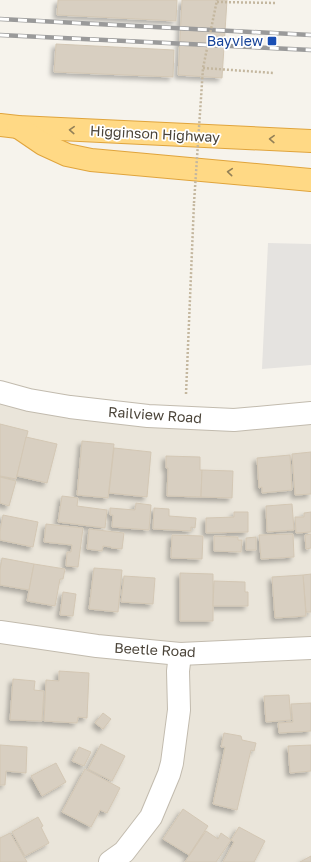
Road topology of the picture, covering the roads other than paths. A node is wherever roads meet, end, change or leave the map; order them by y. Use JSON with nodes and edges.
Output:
{"nodes":[{"id":1,"x":9,"y":126,"type":"edge"},
{"id":2,"x":311,"y":141,"type":"edge"},
{"id":3,"x":311,"y":180,"type":"edge"},
{"id":4,"x":0,"y":392,"type":"edge"},
{"id":5,"x":311,"y":413,"type":"edge"},
{"id":6,"x":0,"y":632,"type":"edge"},
{"id":7,"x":311,"y":648,"type":"edge"},
{"id":8,"x":180,"y":654,"type":"junction"},
{"id":9,"x":110,"y":862,"type":"edge"}],
"edges":[{"from":2,"to":1,"type":"highway","name":"Higginson Highway","one_way":true},
{"from":3,"to":1,"type":"highway","one_way":true},
{"from":4,"to":5,"type":"street","name":"Railview Road"},
{"from":6,"to":8,"type":"street","name":"Beetle Road"},
{"from":7,"to":8,"type":"street","name":"Beetle Road"},
{"from":8,"to":9,"type":"street"}]}
